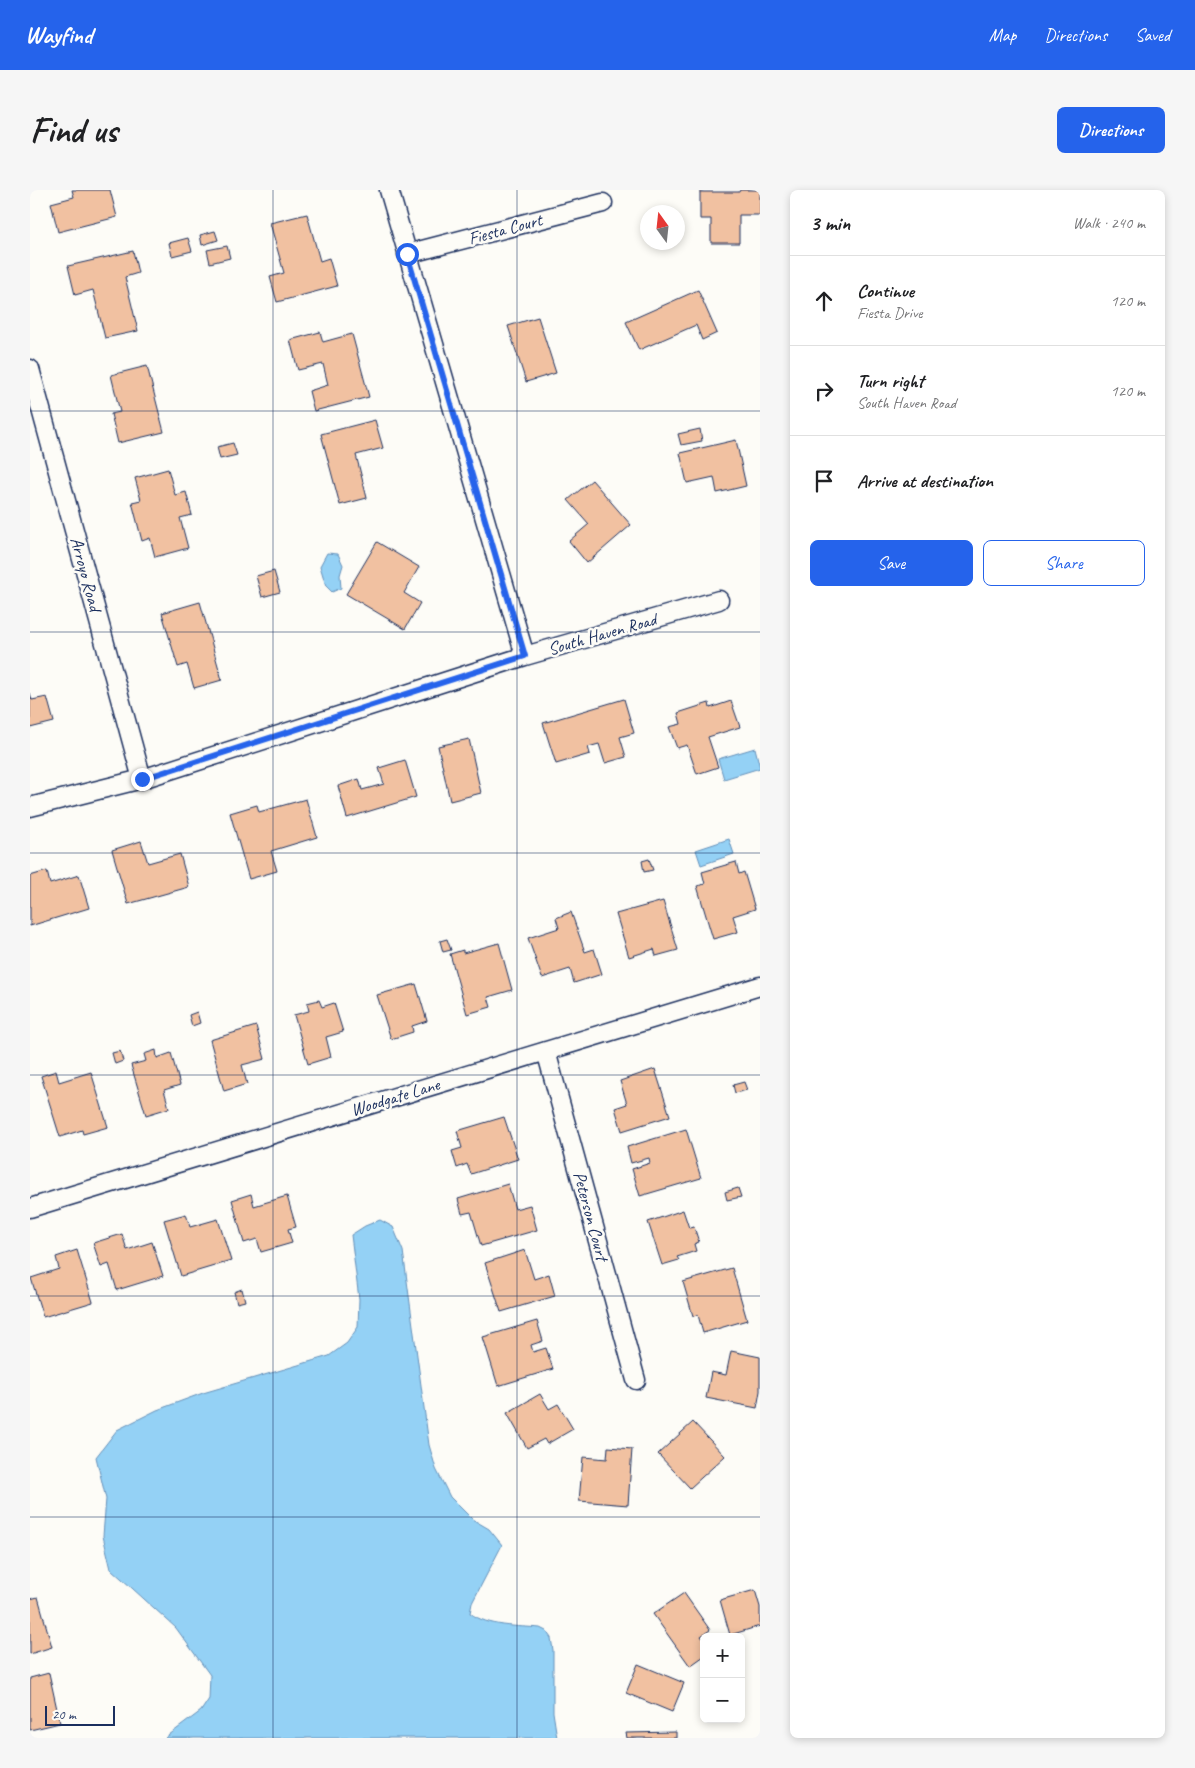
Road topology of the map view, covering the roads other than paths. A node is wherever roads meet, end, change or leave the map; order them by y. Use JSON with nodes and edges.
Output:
{"nodes":[{"id":1,"x":389,"y":190,"type":"edge"},
{"id":2,"x":602,"y":203,"type":"dead end"},
{"id":3,"x":407,"y":254,"type":"junction"},
{"id":4,"x":30,"y":369,"type":"edge"},
{"id":5,"x":719,"y":600,"type":"dead end"},
{"id":6,"x":525,"y":656,"type":"junction"},
{"id":7,"x":142,"y":779,"type":"junction"},
{"id":8,"x":30,"y":808,"type":"edge"},
{"id":9,"x":760,"y":986,"type":"edge"},
{"id":10,"x":546,"y":1051,"type":"junction"},
{"id":11,"x":30,"y":1208,"type":"edge"},
{"id":12,"x":636,"y":1380,"type":"dead end"}],
"edges":[{"from":1,"to":3,"type":"street"},
{"from":2,"to":3,"type":"street","name":"Fiesta Court"},
{"from":3,"to":6,"type":"street"},
{"from":4,"to":7,"type":"street","name":"Arroyo Road"},
{"from":5,"to":6,"type":"street","name":"South Haven Road"},
{"from":6,"to":7,"type":"street","name":"South Haven Road"},
{"from":7,"to":8,"type":"street","name":"South Haven Road"},
{"from":9,"to":10,"type":"street","name":"Woodgate Lane"},
{"from":10,"to":11,"type":"street","name":"Woodgate Lane"},
{"from":10,"to":12,"type":"street","name":"Peterson Court"}]}
